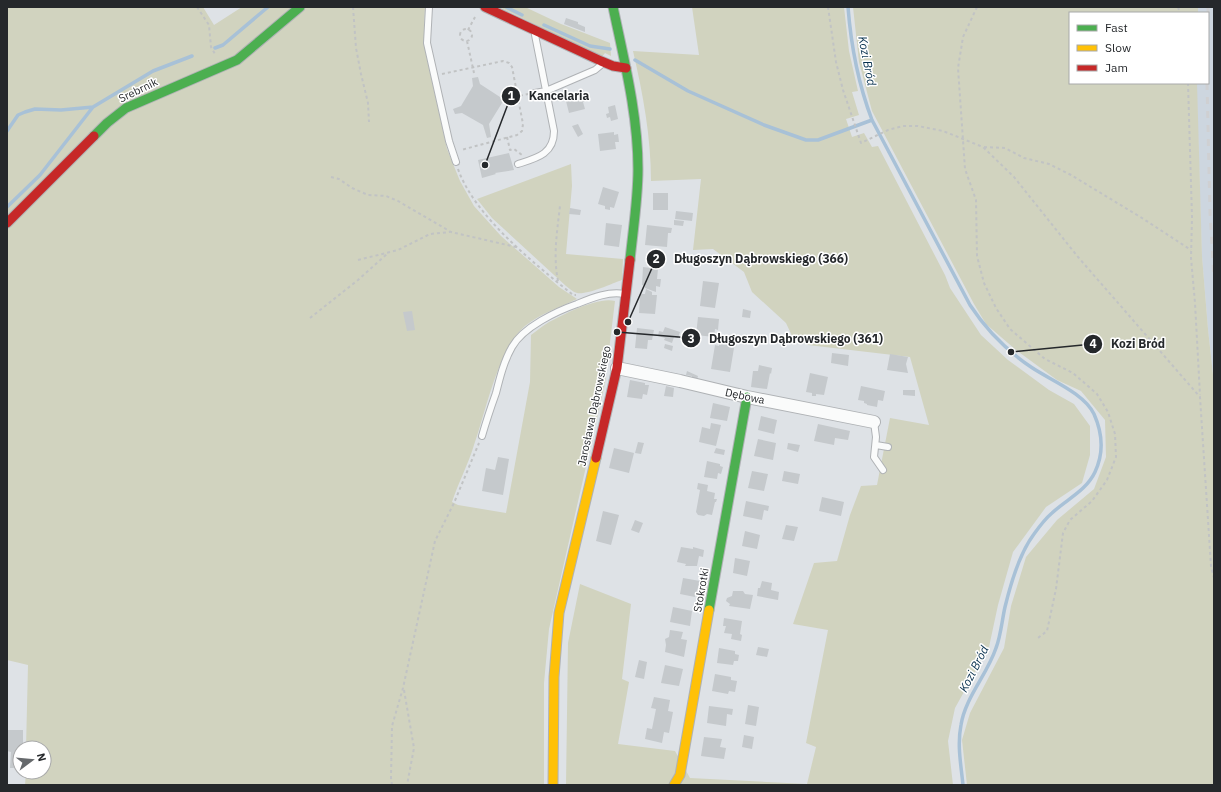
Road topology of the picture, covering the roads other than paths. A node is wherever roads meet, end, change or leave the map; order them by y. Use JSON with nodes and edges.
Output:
{"nodes":[{"id":1,"x":300,"y":7,"type":"edge"},
{"id":2,"x":429,"y":7,"type":"edge"},
{"id":3,"x":485,"y":7,"type":"edge"},
{"id":4,"x":613,"y":7,"type":"edge"},
{"id":5,"x":534,"y":31,"type":"junction"},
{"id":6,"x":604,"y":62,"type":"junction"},
{"id":7,"x":626,"y":68,"type":"junction"},
{"id":8,"x":546,"y":91,"type":"junction"},
{"id":9,"x":535,"y":93,"type":"dead end"},
{"id":10,"x":456,"y":162,"type":"road end"},
{"id":11,"x":518,"y":164,"type":"dead end"},
{"id":12,"x":7,"y":223,"type":"edge"},
{"id":13,"x":626,"y":295,"type":"junction"},
{"id":14,"x":617,"y":368,"type":"junction"},
{"id":15,"x":747,"y":397,"type":"junction"},
{"id":16,"x":874,"y":422,"type":"joint"},
{"id":17,"x":482,"y":436,"type":"road end"},
{"id":18,"x":876,"y":445,"type":"junction"},
{"id":19,"x":888,"y":447,"type":"dead end"},
{"id":20,"x":883,"y":470,"type":"dead end"},
{"id":21,"x":553,"y":785,"type":"edge"},
{"id":22,"x":674,"y":785,"type":"edge"}],
"edges":[{"from":1,"to":12,"type":"street","name":"Srebrnik"},
{"from":2,"to":10,"type":"lane"},
{"from":3,"to":5,"type":"street"},
{"from":4,"to":7,"type":"street","name":"Jarosława Dąbrowskiego"},
{"from":5,"to":6,"type":"street"},
{"from":5,"to":8,"type":"lane"},
{"from":6,"to":7,"type":"street"},
{"from":6,"to":8,"type":"lane"},
{"from":7,"to":13,"type":"street","name":"Jarosława Dąbrowskiego"},
{"from":8,"to":9,"type":"lane"},
{"from":8,"to":11,"type":"lane"},
{"from":13,"to":14,"type":"street","name":"Jarosława Dąbrowskiego"},
{"from":13,"to":17,"type":"lane"},
{"from":14,"to":15,"type":"street","name":"Dębowa"},
{"from":14,"to":21,"type":"street","name":"Jarosława Dąbrowskiego"},
{"from":15,"to":16,"type":"street","name":"Dębowa"},
{"from":15,"to":22,"type":"street","name":"Stokrotki"},
{"from":16,"to":18,"type":"lane"},
{"from":18,"to":19,"type":"lane"},
{"from":18,"to":20,"type":"lane"}]}
